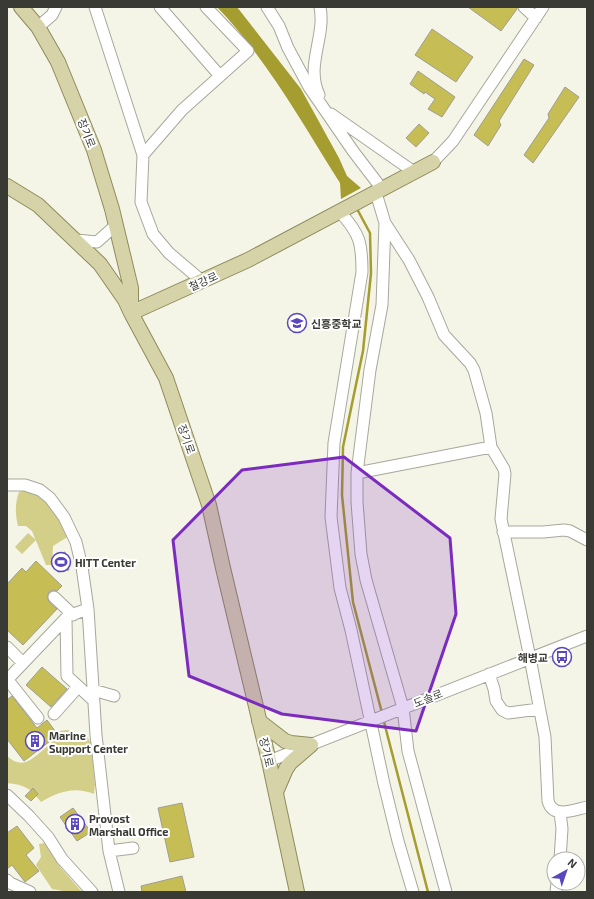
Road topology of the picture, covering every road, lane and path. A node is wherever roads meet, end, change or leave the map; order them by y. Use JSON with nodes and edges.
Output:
{"nodes":[{"id":1,"x":21,"y":7,"type":"edge"},
{"id":2,"x":56,"y":7,"type":"edge"},
{"id":3,"x":95,"y":7,"type":"edge"},
{"id":4,"x":160,"y":7,"type":"edge"},
{"id":5,"x":206,"y":7,"type":"edge"},
{"id":6,"x":267,"y":7,"type":"edge"},
{"id":7,"x":320,"y":7,"type":"edge"},
{"id":8,"x":524,"y":7,"type":"edge"},
{"id":9,"x":543,"y":7,"type":"edge"},
{"id":10,"x":536,"y":18,"type":"junction"},
{"id":11,"x":38,"y":27,"type":"junction"},
{"id":12,"x":220,"y":76,"type":"junction"},
{"id":13,"x":327,"y":112,"type":"junction"},
{"id":14,"x":143,"y":155,"type":"junction"},
{"id":15,"x":433,"y":162,"type":"joint"},
{"id":16,"x":414,"y":172,"type":"junction"},
{"id":17,"x":7,"y":186,"type":"edge"},
{"id":18,"x":376,"y":193,"type":"junction"},
{"id":19,"x":342,"y":211,"type":"junction"},
{"id":20,"x":385,"y":223,"type":"junction"},
{"id":21,"x":116,"y":225,"type":"junction"},
{"id":22,"x":76,"y":240,"type":"junction"},
{"id":23,"x":202,"y":281,"type":"junction"},
{"id":24,"x":131,"y":313,"type":"junction"},
{"id":25,"x":491,"y":447,"type":"junction"},
{"id":26,"x":357,"y":473,"type":"junction"},
{"id":27,"x":7,"y":485,"type":"edge"},
{"id":28,"x":503,"y":532,"type":"junction"},
{"id":29,"x":587,"y":540,"type":"edge"},
{"id":30,"x":54,"y":597,"type":"dead end"},
{"id":31,"x":88,"y":609,"type":"junction"},
{"id":32,"x":69,"y":617,"type":"junction"},
{"id":33,"x":587,"y":636,"type":"edge"},
{"id":34,"x":7,"y":647,"type":"edge"},
{"id":35,"x":530,"y":658,"type":"junction"},
{"id":36,"x":24,"y":663,"type":"junction"},
{"id":37,"x":489,"y":674,"type":"junction"},
{"id":38,"x":7,"y":680,"type":"edge"},
{"id":39,"x":78,"y":687,"type":"junction"},
{"id":40,"x":93,"y":695,"type":"junction"},
{"id":41,"x":114,"y":696,"type":"dead end"},
{"id":42,"x":399,"y":709,"type":"junction"},
{"id":43,"x":540,"y":710,"type":"junction"},
{"id":44,"x":59,"y":714,"type":"dead end"},
{"id":45,"x":38,"y":718,"type":"dead end"},
{"id":46,"x":372,"y":720,"type":"junction"},
{"id":47,"x":259,"y":721,"type":"junction"},
{"id":48,"x":311,"y":745,"type":"junction"},
{"id":49,"x":269,"y":761,"type":"junction"},
{"id":50,"x":276,"y":792,"type":"junction"},
{"id":51,"x":7,"y":795,"type":"edge"},
{"id":52,"x":587,"y":807,"type":"edge"},
{"id":53,"x":560,"y":812,"type":"junction"},
{"id":54,"x":133,"y":848,"type":"dead end"},
{"id":55,"x":109,"y":851,"type":"junction"},
{"id":56,"x":561,"y":851,"type":"edge"},
{"id":57,"x":7,"y":880,"type":"edge"},
{"id":58,"x":30,"y":892,"type":"edge"},
{"id":59,"x":92,"y":892,"type":"edge"},
{"id":60,"x":119,"y":892,"type":"edge"},
{"id":61,"x":297,"y":892,"type":"edge"},
{"id":62,"x":413,"y":892,"type":"edge"},
{"id":63,"x":446,"y":892,"type":"edge"}],
"edges":[{"from":1,"to":11,"type":"main road","name":"장기로"},
{"from":2,"to":11,"type":"street"},
{"from":3,"to":14,"type":"street"},
{"from":4,"to":12,"type":"street"},
{"from":5,"to":12,"type":"street"},
{"from":6,"to":13,"type":"street"},
{"from":7,"to":13,"type":"street"},
{"from":8,"to":10,"type":"street"},
{"from":9,"to":10,"type":"street"},
{"from":10,"to":15,"type":"street"},
{"from":11,"to":21,"type":"main road","name":"장기로"},
{"from":12,"to":14,"type":"street"},
{"from":13,"to":16,"type":"street"},
{"from":13,"to":18,"type":"street"},
{"from":14,"to":23,"type":"street"},
{"from":15,"to":16,"type":"main road","name":"철강로"},
{"from":16,"to":18,"type":"main road","name":"철강로"},
{"from":17,"to":22,"type":"main road"},
{"from":18,"to":19,"type":"main road","name":"철강로"},
{"from":18,"to":20,"type":"street"},
{"from":19,"to":23,"type":"main road","name":"철강로"},
{"from":19,"to":46,"type":"street"},
{"from":20,"to":25,"type":"street"},
{"from":20,"to":26,"type":"street"},
{"from":21,"to":22,"type":"street"},
{"from":21,"to":24,"type":"main road","name":"장기로"},
{"from":22,"to":24,"type":"main road"},
{"from":23,"to":24,"type":"main road","name":"철강로"},
{"from":24,"to":47,"type":"main road","name":"장기로"},
{"from":25,"to":26,"type":"street"},
{"from":25,"to":28,"type":"street"},
{"from":26,"to":42,"type":"street"},
{"from":27,"to":31,"type":"street"},
{"from":28,"to":29,"type":"street"},
{"from":28,"to":35,"type":"street"},
{"from":30,"to":32,"type":"street"},
{"from":31,"to":32,"type":"street"},
{"from":31,"to":40,"type":"street"},
{"from":32,"to":36,"type":"street"},
{"from":32,"to":39,"type":"street"},
{"from":33,"to":35,"type":"street","name":"도솔로"},
{"from":34,"to":36,"type":"street"},
{"from":35,"to":37,"type":"street","name":"도솔로"},
{"from":35,"to":43,"type":"street"},
{"from":36,"to":38,"type":"street"},
{"from":37,"to":42,"type":"street","name":"도솔로"},
{"from":37,"to":43,"type":"street"},
{"from":38,"to":45,"type":"street"},
{"from":39,"to":40,"type":"street"},
{"from":39,"to":44,"type":"street"},
{"from":40,"to":41,"type":"street"},
{"from":40,"to":55,"type":"street"},
{"from":42,"to":46,"type":"street","name":"도솔로"},
{"from":42,"to":63,"type":"street"},
{"from":43,"to":53,"type":"street"},
{"from":46,"to":48,"type":"street","name":"도솔로"},
{"from":46,"to":62,"type":"street"},
{"from":47,"to":48,"type":"main road"},
{"from":47,"to":49,"type":"main road","name":"장기로"},
{"from":48,"to":49,"type":"street","name":"도솔로"},
{"from":48,"to":50,"type":"main road"},
{"from":49,"to":50,"type":"main road","name":"장기로"},
{"from":50,"to":61,"type":"main road","name":"장기로"},
{"from":51,"to":59,"type":"street"},
{"from":52,"to":53,"type":"street"},
{"from":53,"to":56,"type":"street"},
{"from":54,"to":55,"type":"street"},
{"from":55,"to":60,"type":"street"},
{"from":57,"to":58,"type":"street"}]}
